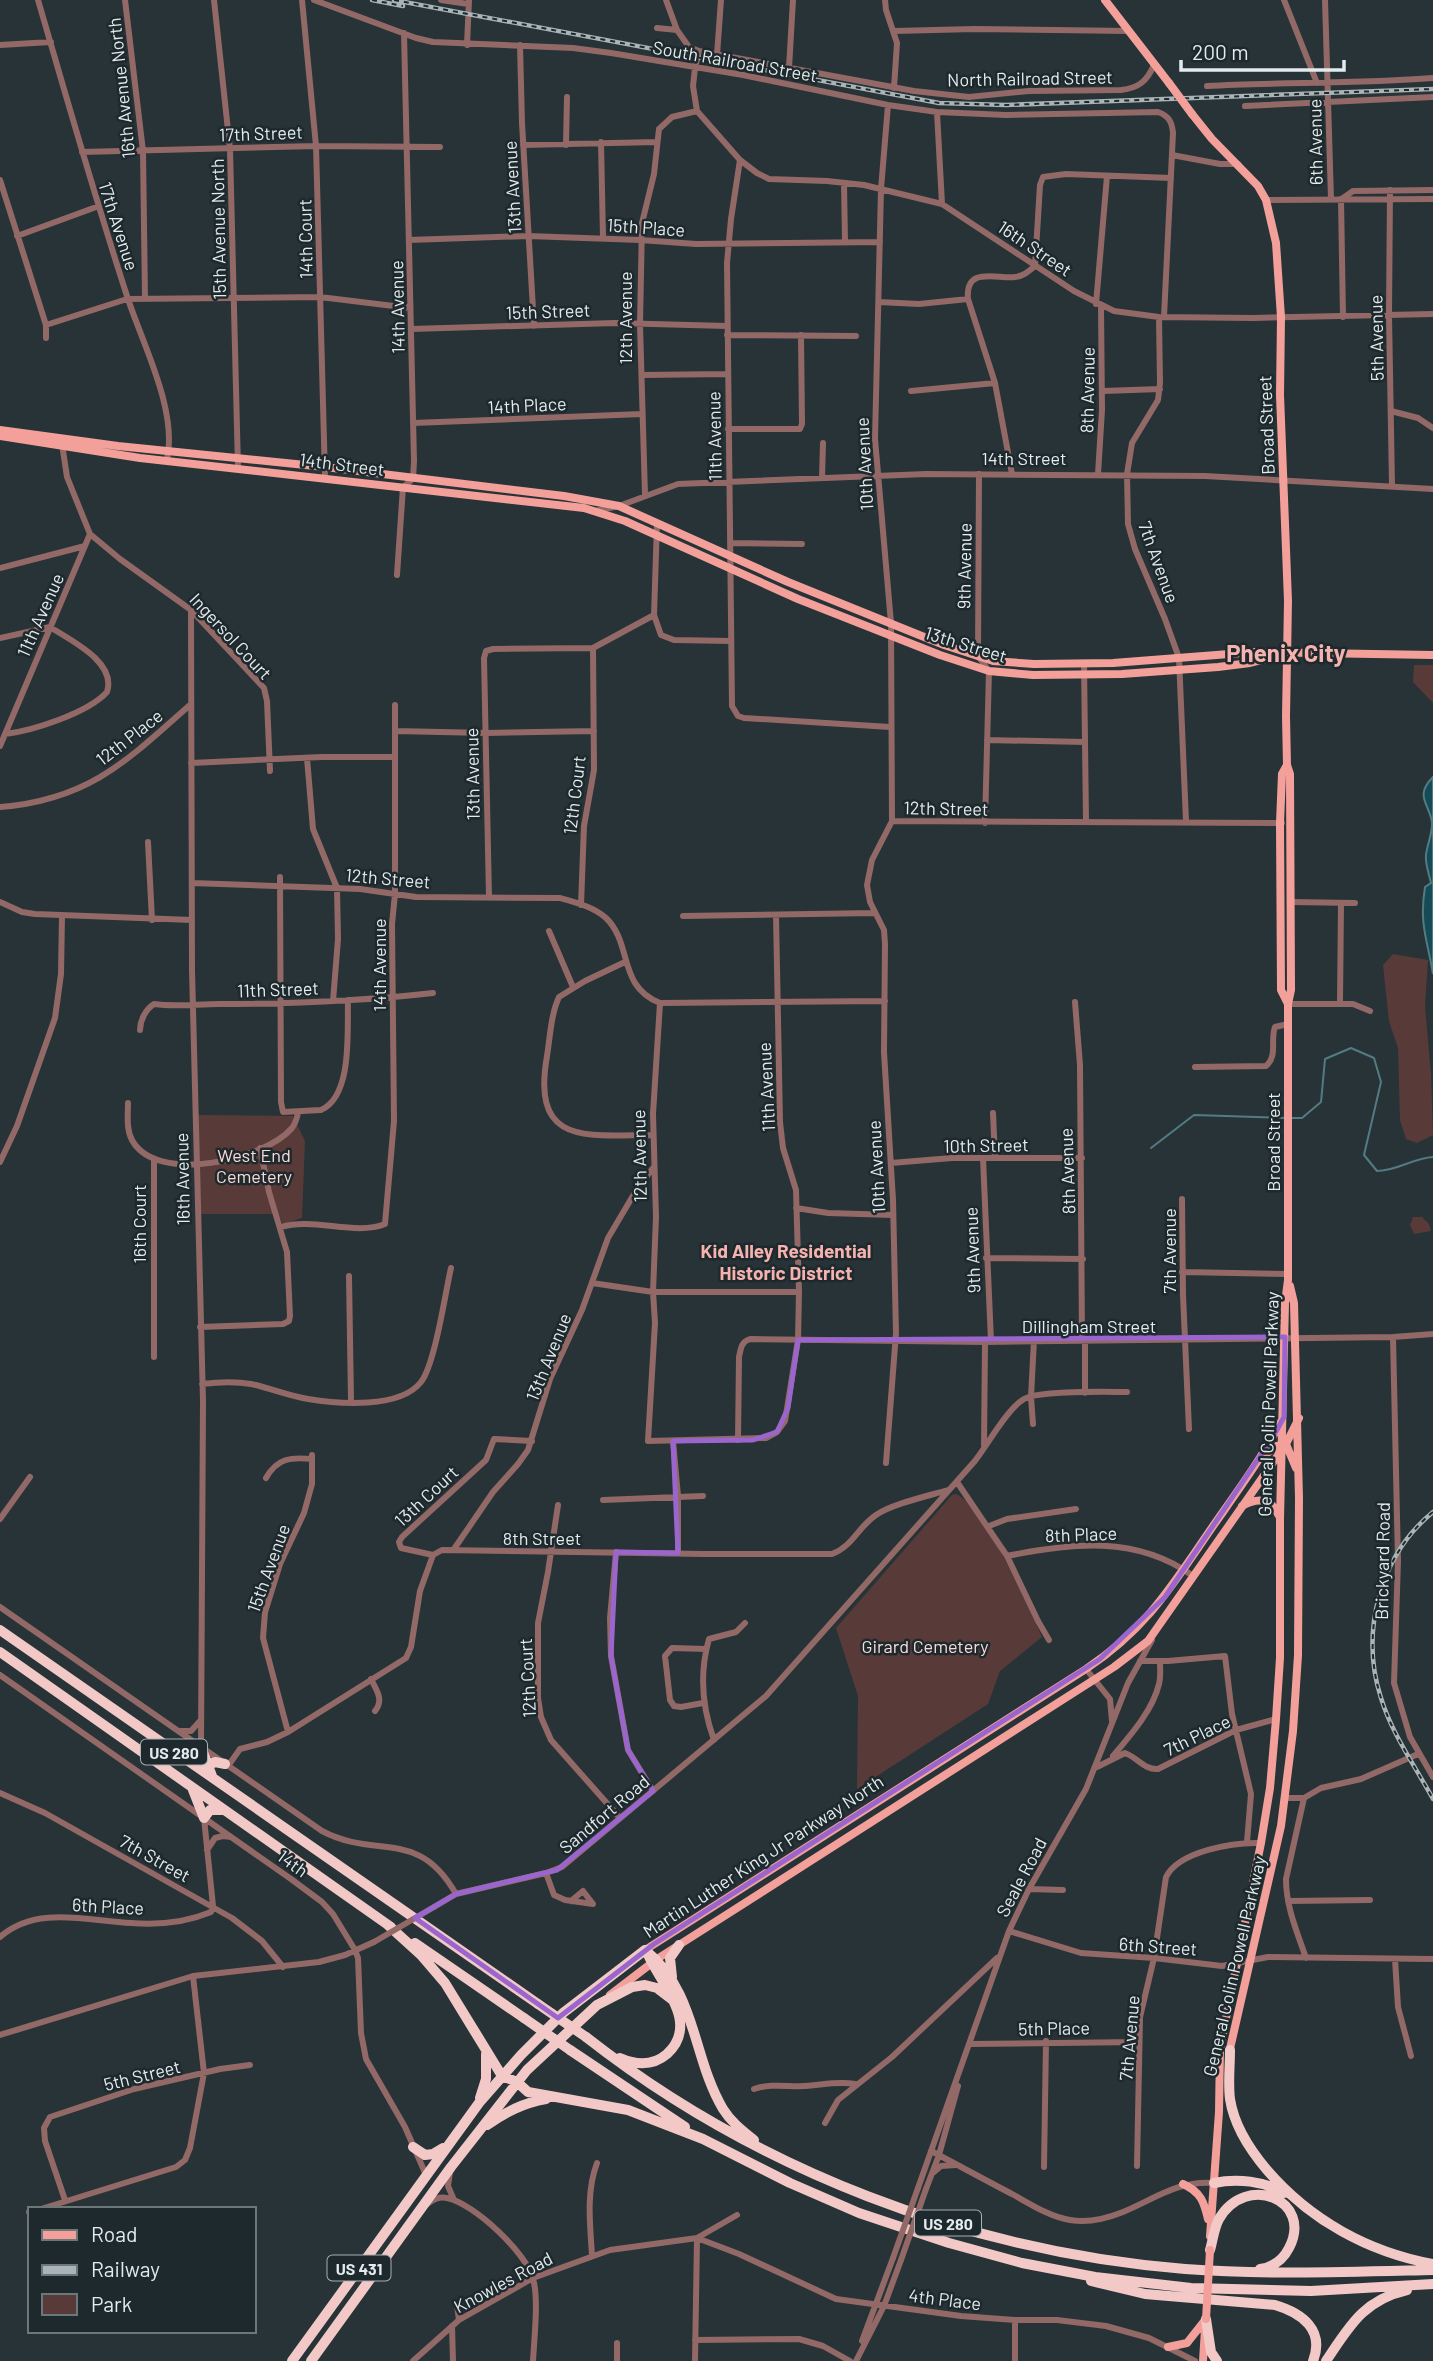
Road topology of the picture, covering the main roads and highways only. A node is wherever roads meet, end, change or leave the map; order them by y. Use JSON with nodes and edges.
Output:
{"nodes":[{"id":1,"x":1105,"y":0,"type":"edge"},
{"id":2,"x":0,"y":430,"type":"edge"},
{"id":3,"x":0,"y":436,"type":"edge"},
{"id":4,"x":62,"y":442,"type":"junction"},
{"id":5,"x":168,"y":455,"type":"junction"},
{"id":6,"x":657,"y":523,"type":"joint"},
{"id":7,"x":656,"y":536,"type":"joint"},
{"id":8,"x":1287,"y":654,"type":"junction"},
{"id":9,"x":1433,"y":656,"type":"edge"},
{"id":10,"x":1287,"y":765,"type":"junction"},
{"id":11,"x":1288,"y":1004,"type":"junction"},
{"id":12,"x":1288,"y":1277,"type":"junction"},
{"id":13,"x":1283,"y":1417,"type":"junction"},
{"id":14,"x":1299,"y":1418,"type":"junction"},
{"id":15,"x":1284,"y":1445,"type":"junction"},
{"id":16,"x":1259,"y":1461,"type":"junction"},
{"id":17,"x":1298,"y":1473,"type":"junction"},
{"id":18,"x":1227,"y":1507,"type":"junction"},
{"id":19,"x":1238,"y":1511,"type":"junction"},
{"id":20,"x":1280,"y":1519,"type":"junction"},
{"id":21,"x":0,"y":1630,"type":"edge"},
{"id":22,"x":0,"y":1652,"type":"edge"},
{"id":23,"x":182,"y":1757,"type":"junction"},
{"id":24,"x":227,"y":1765,"type":"road end"},
{"id":25,"x":208,"y":1770,"type":"junction"},
{"id":26,"x":215,"y":1780,"type":"junction"},
{"id":27,"x":191,"y":1787,"type":"junction"},
{"id":28,"x":223,"y":1810,"type":"junction"},
{"id":29,"x":388,"y":1925,"type":"junction"},
{"id":30,"x":679,"y":1945,"type":"junction"},
{"id":31,"x":645,"y":1950,"type":"junction"},
{"id":32,"x":654,"y":1961,"type":"junction"},
{"id":33,"x":674,"y":1985,"type":"junction"},
{"id":34,"x":674,"y":2001,"type":"junction"},
{"id":35,"x":597,"y":2005,"type":"junction"},
{"id":36,"x":1230,"y":2050,"type":"junction"},
{"id":37,"x":605,"y":2052,"type":"junction"},
{"id":38,"x":486,"y":2054,"type":"junction"},
{"id":39,"x":502,"y":2076,"type":"junction"},
{"id":40,"x":517,"y":2082,"type":"junction"},
{"id":41,"x":555,"y":2098,"type":"junction"},
{"id":42,"x":479,"y":2103,"type":"junction"},
{"id":43,"x":1219,"y":2112,"type":"junction"},
{"id":44,"x":478,"y":2131,"type":"junction"},
{"id":45,"x":703,"y":2139,"type":"junction"},
{"id":46,"x":446,"y":2146,"type":"junction"},
{"id":47,"x":413,"y":2147,"type":"road end"},
{"id":48,"x":765,"y":2150,"type":"junction"},
{"id":49,"x":426,"y":2175,"type":"junction"},
{"id":50,"x":1214,"y":2183,"type":"junction"},
{"id":51,"x":1183,"y":2185,"type":"road end"},
{"id":52,"x":1261,"y":2193,"type":"junction"},
{"id":53,"x":1298,"y":2202,"type":"junction"},
{"id":54,"x":424,"y":2206,"type":"junction"},
{"id":55,"x":1211,"y":2229,"type":"junction"},
{"id":56,"x":1210,"y":2250,"type":"junction"},
{"id":57,"x":1433,"y":2264,"type":"edge"},
{"id":58,"x":1047,"y":2268,"type":"junction"},
{"id":59,"x":1433,"y":2270,"type":"edge"},
{"id":60,"x":1239,"y":2271,"type":"junction"},
{"id":61,"x":1433,"y":2284,"type":"edge"},
{"id":62,"x":1206,"y":2319,"type":"junction"},
{"id":63,"x":1168,"y":2347,"type":"road end"},
{"id":64,"x":292,"y":2361,"type":"edge"},
{"id":65,"x":311,"y":2361,"type":"edge"},
{"id":66,"x":1203,"y":2361,"type":"edge"},
{"id":67,"x":1217,"y":2361,"type":"edge"},
{"id":68,"x":1313,"y":2361,"type":"edge"},
{"id":69,"x":1326,"y":2361,"type":"edge"}],
"edges":[{"from":1,"to":8,"type":"main road","name":"Broad Street","bridge":true},
{"from":2,"to":4,"type":"main road"},
{"from":3,"to":4,"type":"main road"},
{"from":4,"to":5,"type":"main road","name":"14th Street"},
{"from":5,"to":6,"type":"main road","name":"14th Street"},
{"from":5,"to":7,"type":"main road","name":"14th Street"},
{"from":6,"to":8,"type":"main road","name":"13th Street"},
{"from":7,"to":8,"type":"main road","name":"13th Street"},
{"from":8,"to":9,"type":"main road","name":"13th Street"},
{"from":8,"to":10,"type":"main road","name":"Broad Street"},
{"from":10,"to":11,"type":"main road","name":"Broad Street"},
{"from":10,"to":11,"type":"main road","name":"Broad Street"},
{"from":11,"to":12,"type":"main road","name":"Broad Street"},
{"from":12,"to":13,"type":"main road","name":"General Colin Powell Parkway"},
{"from":12,"to":14,"type":"main road","name":"General Colin Powell Parkway"},
{"from":13,"to":15,"type":"main road","name":"General Colin Powell Parkway"},
{"from":13,"to":16,"type":"main road","name":"Martin Luther King Jr Parkway North"},
{"from":14,"to":15,"type":"main road","name":"Martin Luther King Jr Parkway North"},
{"from":14,"to":17,"type":"main road","name":"General Colin Powell Parkway"},
{"from":15,"to":16,"type":"main road"},
{"from":15,"to":17,"type":"main road"},
{"from":15,"to":19,"type":"main road","name":"Martin Luther King Jr Parkway North"},
{"from":15,"to":20,"type":"main road","name":"General Colin Powell Parkway"},
{"from":16,"to":18,"type":"main road","name":"Martin Luther King Jr Parkway North"},
{"from":17,"to":36,"type":"main road","name":"General Colin Powell Parkway"},
{"from":18,"to":19,"type":"main road"},
{"from":18,"to":31,"type":"main road","name":"Martin Luther King Jr Parkway North"},
{"from":19,"to":20,"type":"main road"},
{"from":19,"to":30,"type":"main road","name":"Martin Luther King Jr Parkway North"},
{"from":20,"to":43,"type":"main road","name":"General Colin Powell Parkway"},
{"from":21,"to":23,"type":"highway","number":"US 280"},
{"from":22,"to":27,"type":"highway","number":"US 280"},
{"from":23,"to":25,"type":"highway"},
{"from":23,"to":26,"type":"highway","number":"US 280"},
{"from":24,"to":25,"type":"highway"},
{"from":25,"to":26,"type":"highway"},
{"from":26,"to":37,"type":"highway","number":"US 280","bridge":true},
{"from":27,"to":28,"type":"highway","number":"US 280"},
{"from":27,"to":28,"type":"highway"},
{"from":28,"to":29,"type":"highway","number":"US 280"},
{"from":29,"to":38,"type":"highway"},
{"from":29,"to":45,"type":"highway","number":"US 280","bridge":true},
{"from":30,"to":32,"type":"main road","name":"Martin Luther King Jr Parkway North"},
{"from":30,"to":33,"type":"highway"},
{"from":31,"to":32,"type":"highway"},
{"from":31,"to":39,"type":"highway","name":"Martin Luther King Jr Parkway North"},
{"from":32,"to":33,"type":"highway"},
{"from":32,"to":34,"type":"highway"},
{"from":32,"to":35,"type":"main road","name":"Martin Luther King Jr Parkway North"},
{"from":33,"to":48,"type":"highway"},
{"from":34,"to":35,"type":"highway","number":"US 431"},
{"from":34,"to":37,"type":"highway"},
{"from":35,"to":40,"type":"highway","name":"Martin Luther King Jr Parkway North","number":"US 431"},
{"from":36,"to":43,"type":"main road","name":"General Colin Powell Parkway"},
{"from":36,"to":53,"type":"highway"},
{"from":37,"to":48,"type":"highway","number":"US 280"},
{"from":38,"to":39,"type":"highway"},
{"from":38,"to":42,"type":"highway","number":"US 431"},
{"from":39,"to":40,"type":"highway"},
{"from":39,"to":42,"type":"highway","name":"Martin Luther King Jr Parkway North"},
{"from":40,"to":41,"type":"highway"},
{"from":40,"to":44,"type":"highway","name":"Martin Luther King Jr Parkway North","number":"US 431"},
{"from":41,"to":44,"type":"highway"},
{"from":41,"to":45,"type":"highway"},
{"from":42,"to":46,"type":"highway","name":"Martin Luther King Jr Parkway North","number":"US 431"},
{"from":43,"to":50,"type":"main road","name":"General Colin Powell Parkway"},
{"from":44,"to":54,"type":"highway","name":"Martin Luther King Jr Parkway North","number":"US 431"},
{"from":45,"to":58,"type":"highway","number":"US 280"},
{"from":46,"to":47,"type":"highway"},
{"from":46,"to":49,"type":"highway","name":"Martin Luther King Jr Parkway North","number":"US 431"},
{"from":48,"to":60,"type":"highway","number":"US 280"},
{"from":49,"to":54,"type":"highway"},
{"from":49,"to":64,"type":"highway","name":"Martin Luther King Jr Parkway North","number":"US 431"},
{"from":50,"to":52,"type":"highway"},
{"from":50,"to":53,"type":"highway"},
{"from":50,"to":55,"type":"main road","name":"General Colin Powell Parkway"},
{"from":51,"to":55,"type":"main road"},
{"from":52,"to":56,"type":"highway"},
{"from":52,"to":60,"type":"highway"},
{"from":53,"to":57,"type":"highway"},
{"from":54,"to":65,"type":"highway","name":"Martin Luther King Jr Parkway North","number":"US 431"},
{"from":55,"to":56,"type":"main road","name":"General Colin Powell Parkway"},
{"from":56,"to":62,"type":"main road","name":"General Colin Powell Parkway","bridge":true},
{"from":58,"to":61,"type":"highway","number":"US 280"},
{"from":58,"to":68,"type":"highway"},
{"from":59,"to":60,"type":"highway","number":"US 280"},
{"from":61,"to":69,"type":"highway"},
{"from":62,"to":63,"type":"main road"},
{"from":62,"to":66,"type":"main road","name":"General Colin Powell Parkway"},
{"from":62,"to":67,"type":"highway"}]}
